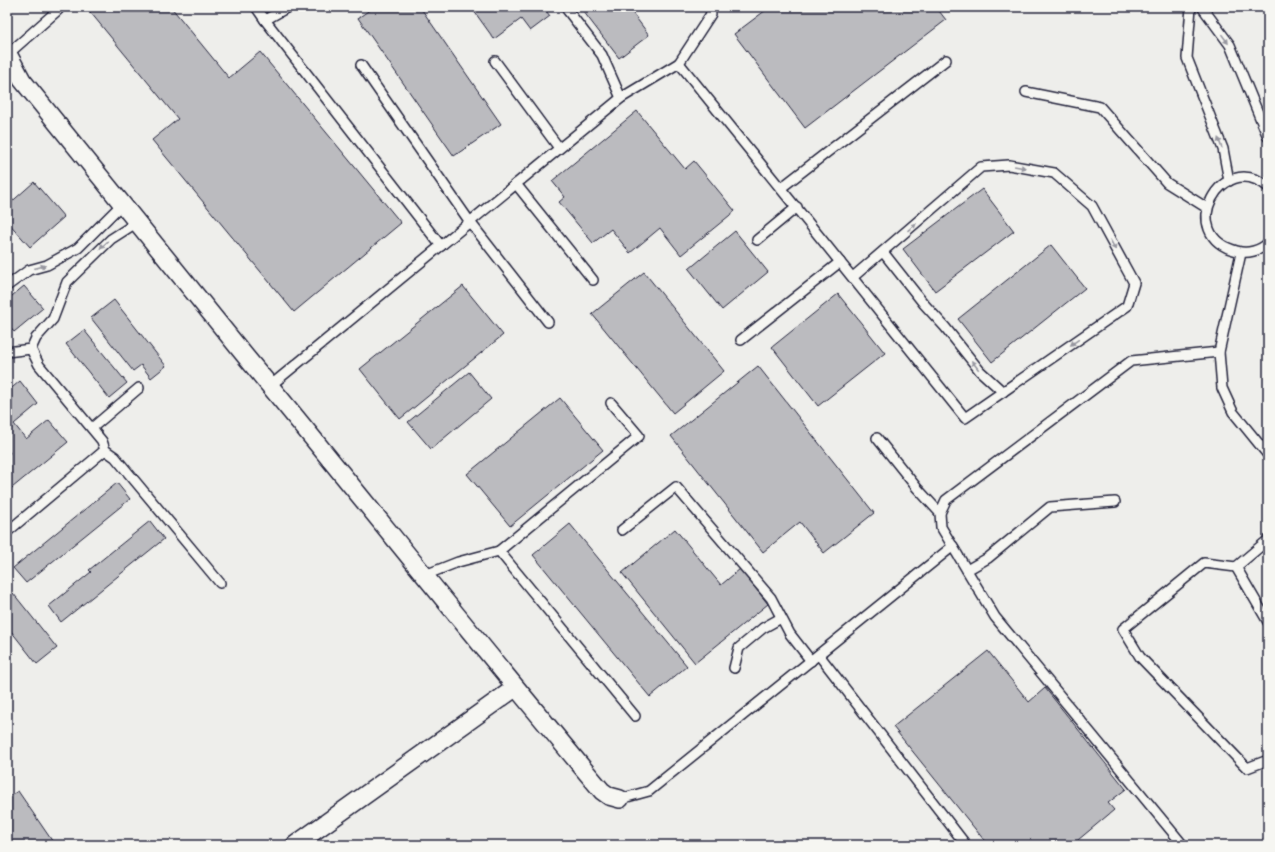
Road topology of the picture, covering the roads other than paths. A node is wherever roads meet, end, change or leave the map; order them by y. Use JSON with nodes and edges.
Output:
{"nodes":[{"id":1,"x":256,"y":7,"type":"edge"},
{"id":2,"x":288,"y":7,"type":"edge"},
{"id":3,"x":565,"y":7,"type":"edge"},
{"id":4,"x":710,"y":7,"type":"edge"},
{"id":5,"x":1191,"y":7,"type":"edge"},
{"id":6,"x":1202,"y":7,"type":"edge"},
{"id":7,"x":58,"y":10,"type":"dead end"},
{"id":8,"x":265,"y":20,"type":"junction"},
{"id":9,"x":7,"y":53,"type":"edge"},
{"id":10,"x":946,"y":60,"type":"dead end"},
{"id":11,"x":495,"y":61,"type":"dead end"},
{"id":12,"x":679,"y":63,"type":"junction"},
{"id":13,"x":361,"y":65,"type":"dead end"},
{"id":14,"x":1026,"y":92,"type":"dead end"},
{"id":15,"x":622,"y":98,"type":"junction"},
{"id":16,"x":1268,"y":137,"type":"edge"},
{"id":17,"x":559,"y":148,"type":"junction"},
{"id":18,"x":1229,"y":181,"type":"junction"},
{"id":19,"x":516,"y":184,"type":"junction"},
{"id":20,"x":1268,"y":187,"type":"edge"},
{"id":21,"x":781,"y":188,"type":"junction"},
{"id":22,"x":122,"y":204,"type":"junction"},
{"id":23,"x":797,"y":207,"type":"junction"},
{"id":24,"x":1207,"y":208,"type":"junction"},
{"id":25,"x":136,"y":222,"type":"junction"},
{"id":26,"x":470,"y":222,"type":"junction"},
{"id":27,"x":757,"y":240,"type":"dead end"},
{"id":28,"x":1268,"y":244,"type":"edge"},
{"id":29,"x":441,"y":246,"type":"junction"},
{"id":30,"x":883,"y":252,"type":"junction"},
{"id":31,"x":1241,"y":253,"type":"junction"},
{"id":32,"x":840,"y":262,"type":"junction"},
{"id":33,"x":853,"y":277,"type":"junction"},
{"id":34,"x":593,"y":280,"type":"dead end"},
{"id":35,"x":7,"y":286,"type":"edge"},
{"id":36,"x":548,"y":322,"type":"dead end"},
{"id":37,"x":742,"y":340,"type":"dead end"},
{"id":38,"x":31,"y":349,"type":"junction"},
{"id":39,"x":7,"y":352,"type":"edge"},
{"id":40,"x":1219,"y":352,"type":"junction"},
{"id":41,"x":270,"y":386,"type":"junction"},
{"id":42,"x":139,"y":388,"type":"dead end"},
{"id":43,"x":1003,"y":392,"type":"junction"},
{"id":44,"x":611,"y":403,"type":"dead end"},
{"id":45,"x":92,"y":428,"type":"junction"},
{"id":46,"x":877,"y":438,"type":"dead end"},
{"id":47,"x":105,"y":450,"type":"junction"},
{"id":48,"x":1268,"y":455,"type":"edge"},
{"id":49,"x":1115,"y":502,"type":"dead end"},
{"id":50,"x":940,"y":513,"type":"junction"},
{"id":51,"x":622,"y":530,"type":"dead end"},
{"id":52,"x":7,"y":532,"type":"edge"},
{"id":53,"x":1268,"y":540,"type":"edge"},
{"id":54,"x":953,"y":546,"type":"junction"},
{"id":55,"x":499,"y":551,"type":"junction"},
{"id":56,"x":1236,"y":566,"type":"junction"},
{"id":57,"x":967,"y":570,"type":"junction"},
{"id":58,"x":425,"y":575,"type":"junction"},
{"id":59,"x":220,"y":583,"type":"dead end"},
{"id":60,"x":781,"y":618,"type":"junction"},
{"id":61,"x":1268,"y":622,"type":"edge"},
{"id":62,"x":815,"y":658,"type":"junction"},
{"id":63,"x":734,"y":668,"type":"dead end"},
{"id":64,"x":515,"y":688,"type":"junction"},
{"id":65,"x":635,"y":716,"type":"dead end"},
{"id":66,"x":1268,"y":760,"type":"edge"},
{"id":67,"x":620,"y":799,"type":"joint"},
{"id":68,"x":295,"y":845,"type":"edge"},
{"id":69,"x":966,"y":845,"type":"edge"},
{"id":70,"x":1183,"y":845,"type":"edge"}],
"edges":[{"from":1,"to":8,"type":"lane"},
{"from":2,"to":8,"type":"lane"},
{"from":3,"to":15,"type":"lane"},
{"from":4,"to":12,"type":"lane"},
{"from":18,"to":5,"type":"lane","one_way":true},
{"from":6,"to":16,"type":"lane","one_way":true},
{"from":7,"to":9,"type":"lane"},
{"from":8,"to":29,"type":"lane"},
{"from":9,"to":22,"type":"street"},
{"from":10,"to":21,"type":"lane"},
{"from":11,"to":17,"type":"lane"},
{"from":12,"to":15,"type":"lane"},
{"from":12,"to":21,"type":"lane"},
{"from":13,"to":26,"type":"lane"},
{"from":14,"to":24,"type":"lane"},
{"from":15,"to":17,"type":"lane"},
{"from":17,"to":19,"type":"lane"},
{"from":18,"to":20,"type":"lane"},
{"from":18,"to":24,"type":"lane"},
{"from":19,"to":26,"type":"lane"},
{"from":19,"to":34,"type":"lane"},
{"from":21,"to":23,"type":"lane"},
{"from":22,"to":25,"type":"street"},
{"from":35,"to":22,"type":"lane","one_way":true},
{"from":23,"to":27,"type":"lane"},
{"from":23,"to":32,"type":"lane"},
{"from":24,"to":31,"type":"lane"},
{"from":25,"to":38,"type":"lane","one_way":true},
{"from":25,"to":41,"type":"street"},
{"from":26,"to":29,"type":"lane"},
{"from":26,"to":36,"type":"lane"},
{"from":28,"to":31,"type":"lane"},
{"from":29,"to":41,"type":"lane"},
{"from":30,"to":33,"type":"lane"},
{"from":43,"to":30,"type":"lane","one_way":true},
{"from":30,"to":43,"type":"lane","one_way":true},
{"from":31,"to":40,"type":"lane"},
{"from":32,"to":33,"type":"lane"},
{"from":32,"to":37,"type":"lane"},
{"from":33,"to":43,"type":"lane"},
{"from":38,"to":39,"type":"lane"},
{"from":38,"to":45,"type":"lane"},
{"from":40,"to":48,"type":"lane"},
{"from":40,"to":50,"type":"lane"},
{"from":41,"to":58,"type":"street"},
{"from":42,"to":45,"type":"lane"},
{"from":44,"to":55,"type":"lane"},
{"from":45,"to":47,"type":"lane"},
{"from":46,"to":50,"type":"lane"},
{"from":47,"to":52,"type":"lane"},
{"from":47,"to":59,"type":"lane"},
{"from":49,"to":57,"type":"lane"},
{"from":50,"to":54,"type":"lane"},
{"from":51,"to":60,"type":"lane"},
{"from":53,"to":56,"type":"lane"},
{"from":54,"to":57,"type":"lane"},
{"from":54,"to":62,"type":"lane"},
{"from":55,"to":58,"type":"lane"},
{"from":55,"to":65,"type":"lane"},
{"from":56,"to":61,"type":"lane"},
{"from":56,"to":66,"type":"lane"},
{"from":57,"to":70,"type":"lane"},
{"from":58,"to":64,"type":"street"},
{"from":60,"to":62,"type":"lane"},
{"from":60,"to":63,"type":"lane"},
{"from":62,"to":67,"type":"lane"},
{"from":62,"to":69,"type":"lane"},
{"from":64,"to":67,"type":"street"},
{"from":64,"to":68,"type":"street"}]}
